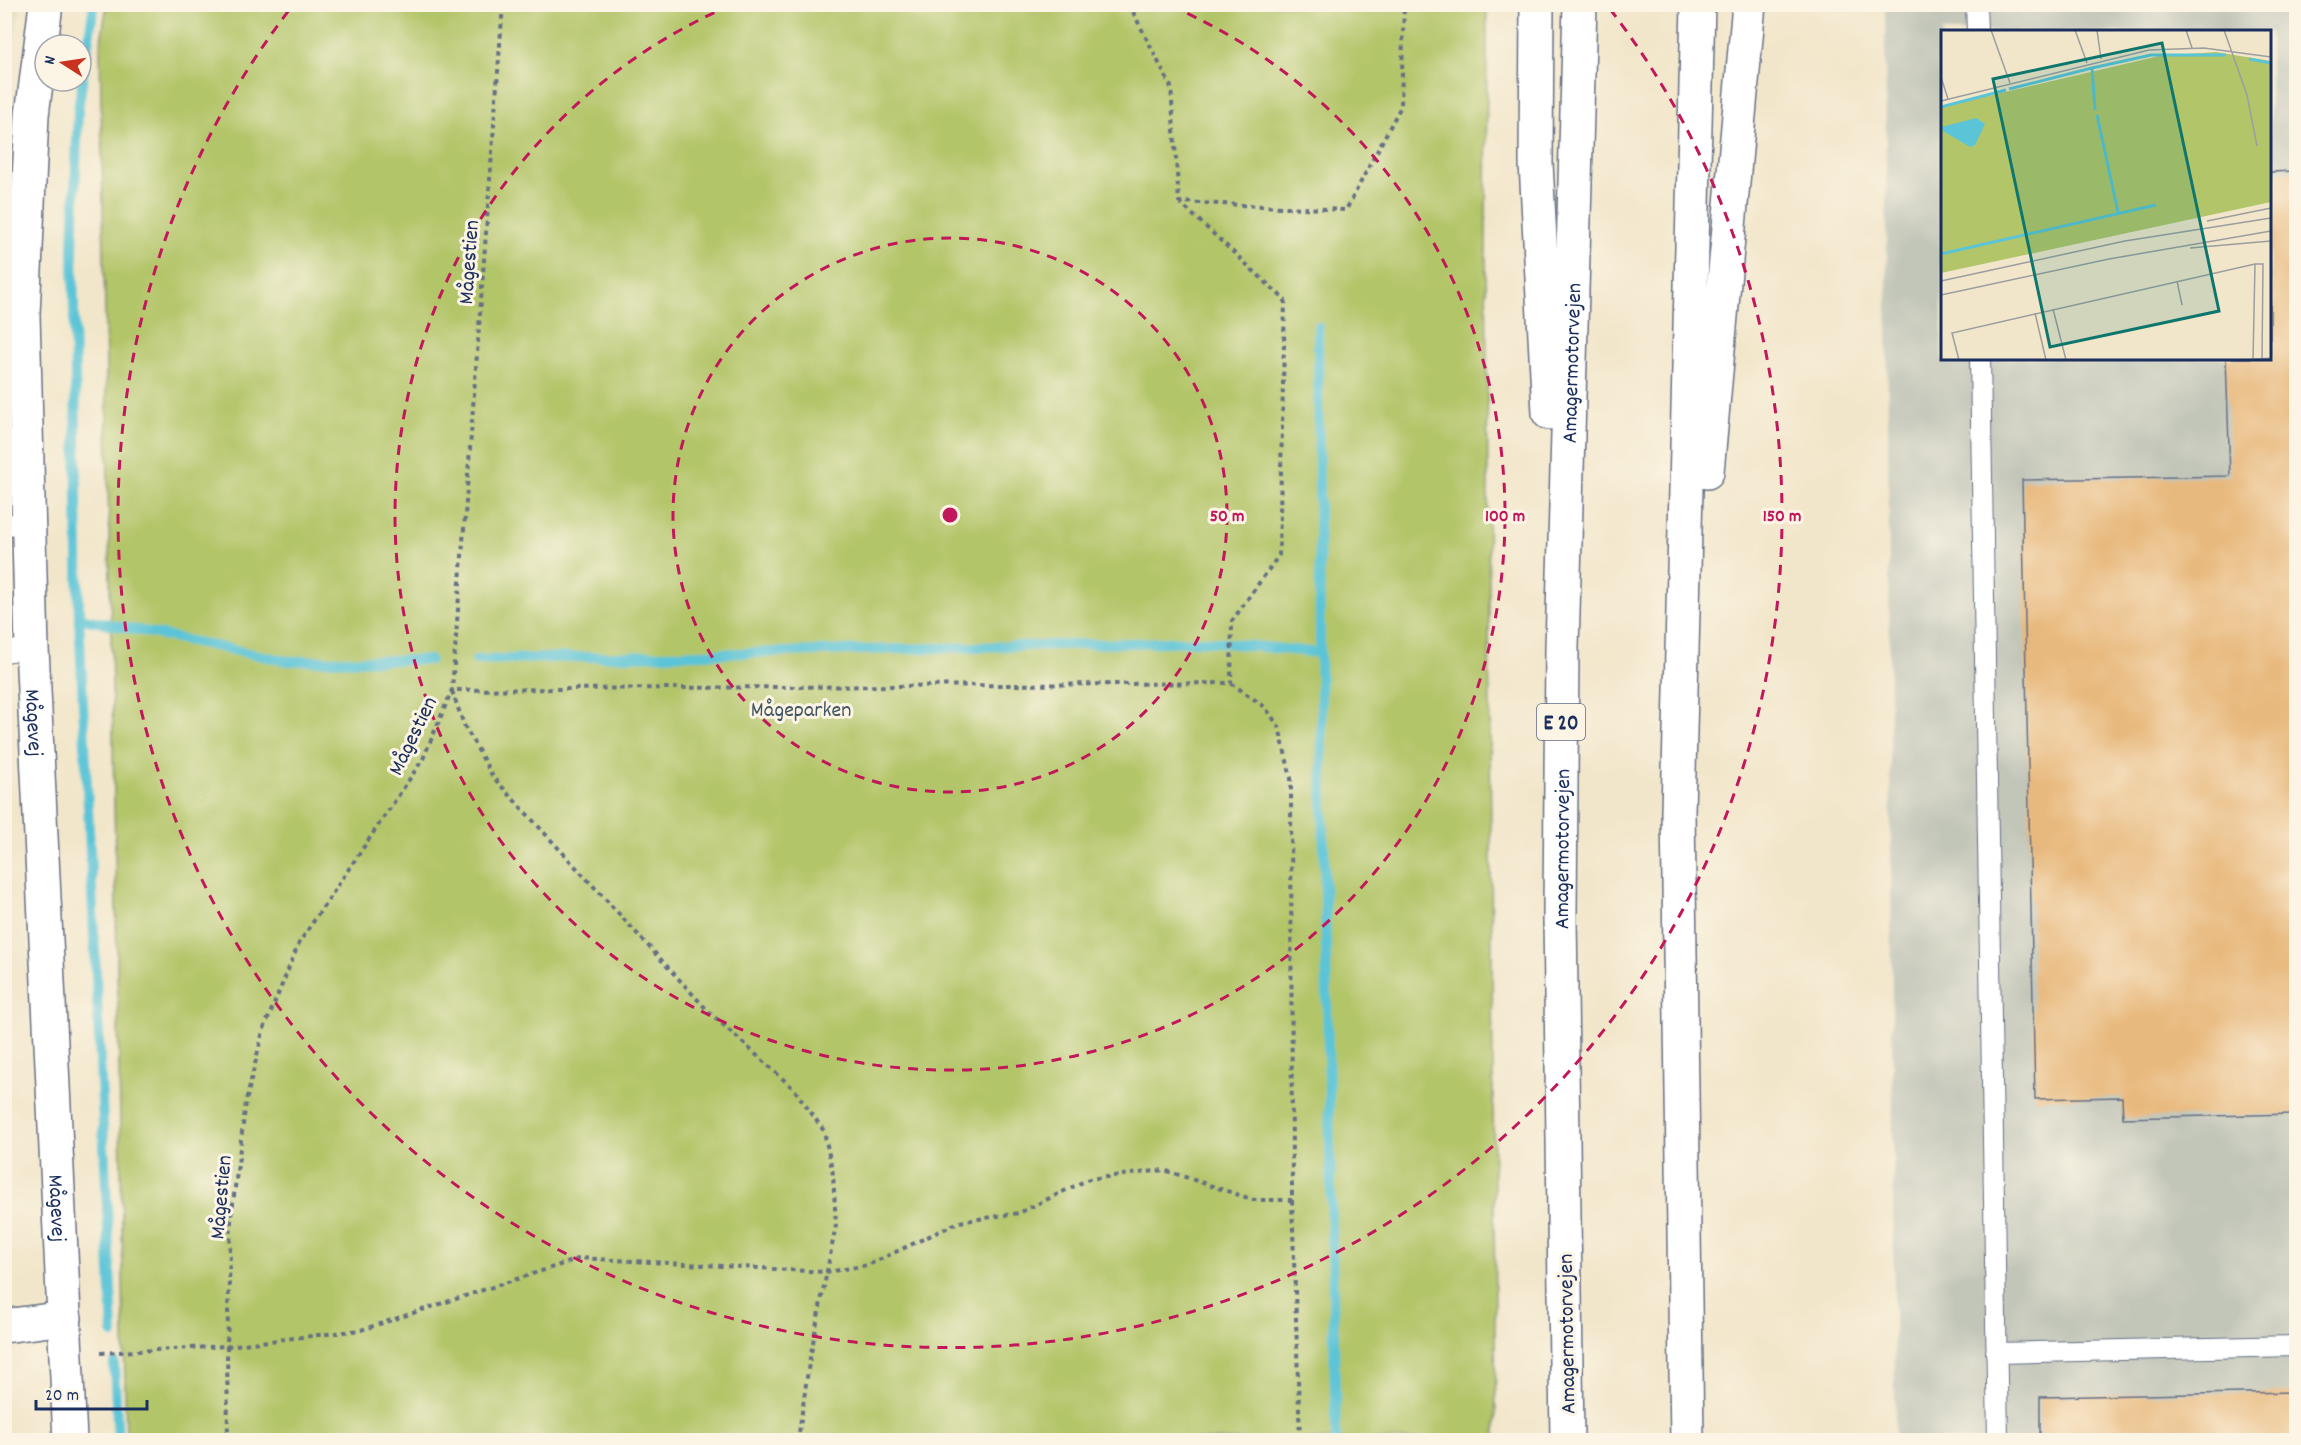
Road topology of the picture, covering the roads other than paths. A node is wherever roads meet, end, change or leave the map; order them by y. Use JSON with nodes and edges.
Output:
{"nodes":[{"id":1,"x":46,"y":4,"type":"edge"},
{"id":2,"x":1537,"y":4,"type":"edge"},
{"id":3,"x":1580,"y":4,"type":"edge"},
{"id":4,"x":1698,"y":4,"type":"edge"},
{"id":5,"x":1749,"y":4,"type":"edge"},
{"id":6,"x":1976,"y":4,"type":"edge"},
{"id":7,"x":1977,"y":30,"type":"edge"},
{"id":8,"x":1980,"y":360,"type":"edge"},
{"id":9,"x":17,"y":524,"type":"edge"},
{"id":10,"x":1562,"y":648,"type":"junction"},
{"id":11,"x":18,"y":650,"type":"edge"},
{"id":12,"x":1678,"y":812,"type":"junction"},
{"id":13,"x":65,"y":1318,"type":"junction"},
{"id":14,"x":4,"y":1326,"type":"edge"},
{"id":15,"x":2296,"y":1346,"type":"edge"},
{"id":16,"x":1996,"y":1353,"type":"junction"},
{"id":17,"x":70,"y":1440,"type":"edge"},
{"id":18,"x":1567,"y":1440,"type":"edge"},
{"id":19,"x":1687,"y":1440,"type":"edge"},
{"id":20,"x":1998,"y":1440,"type":"edge"}],
"edges":[{"from":1,"to":9,"type":"main road","name":"Mågevej"},
{"from":2,"to":10,"type":"main road"},
{"from":3,"to":10,"type":"main road","name":"Amagermotorvejen","number":"E 20"},
{"from":4,"to":12,"type":"main road"},
{"from":5,"to":12,"type":"main road"},
{"from":6,"to":7,"type":"lane"},
{"from":8,"to":16,"type":"lane"},
{"from":9,"to":11,"type":"main road","name":"Mågevej"},
{"from":10,"to":18,"type":"main road","name":"Amagermotorvejen","number":"E 20"},
{"from":11,"to":13,"type":"main road","name":"Mågevej"},
{"from":12,"to":19,"type":"main road"},
{"from":13,"to":14,"type":"main road"},
{"from":13,"to":17,"type":"main road","name":"Mågevej"},
{"from":15,"to":16,"type":"lane"},
{"from":16,"to":20,"type":"lane"}]}
